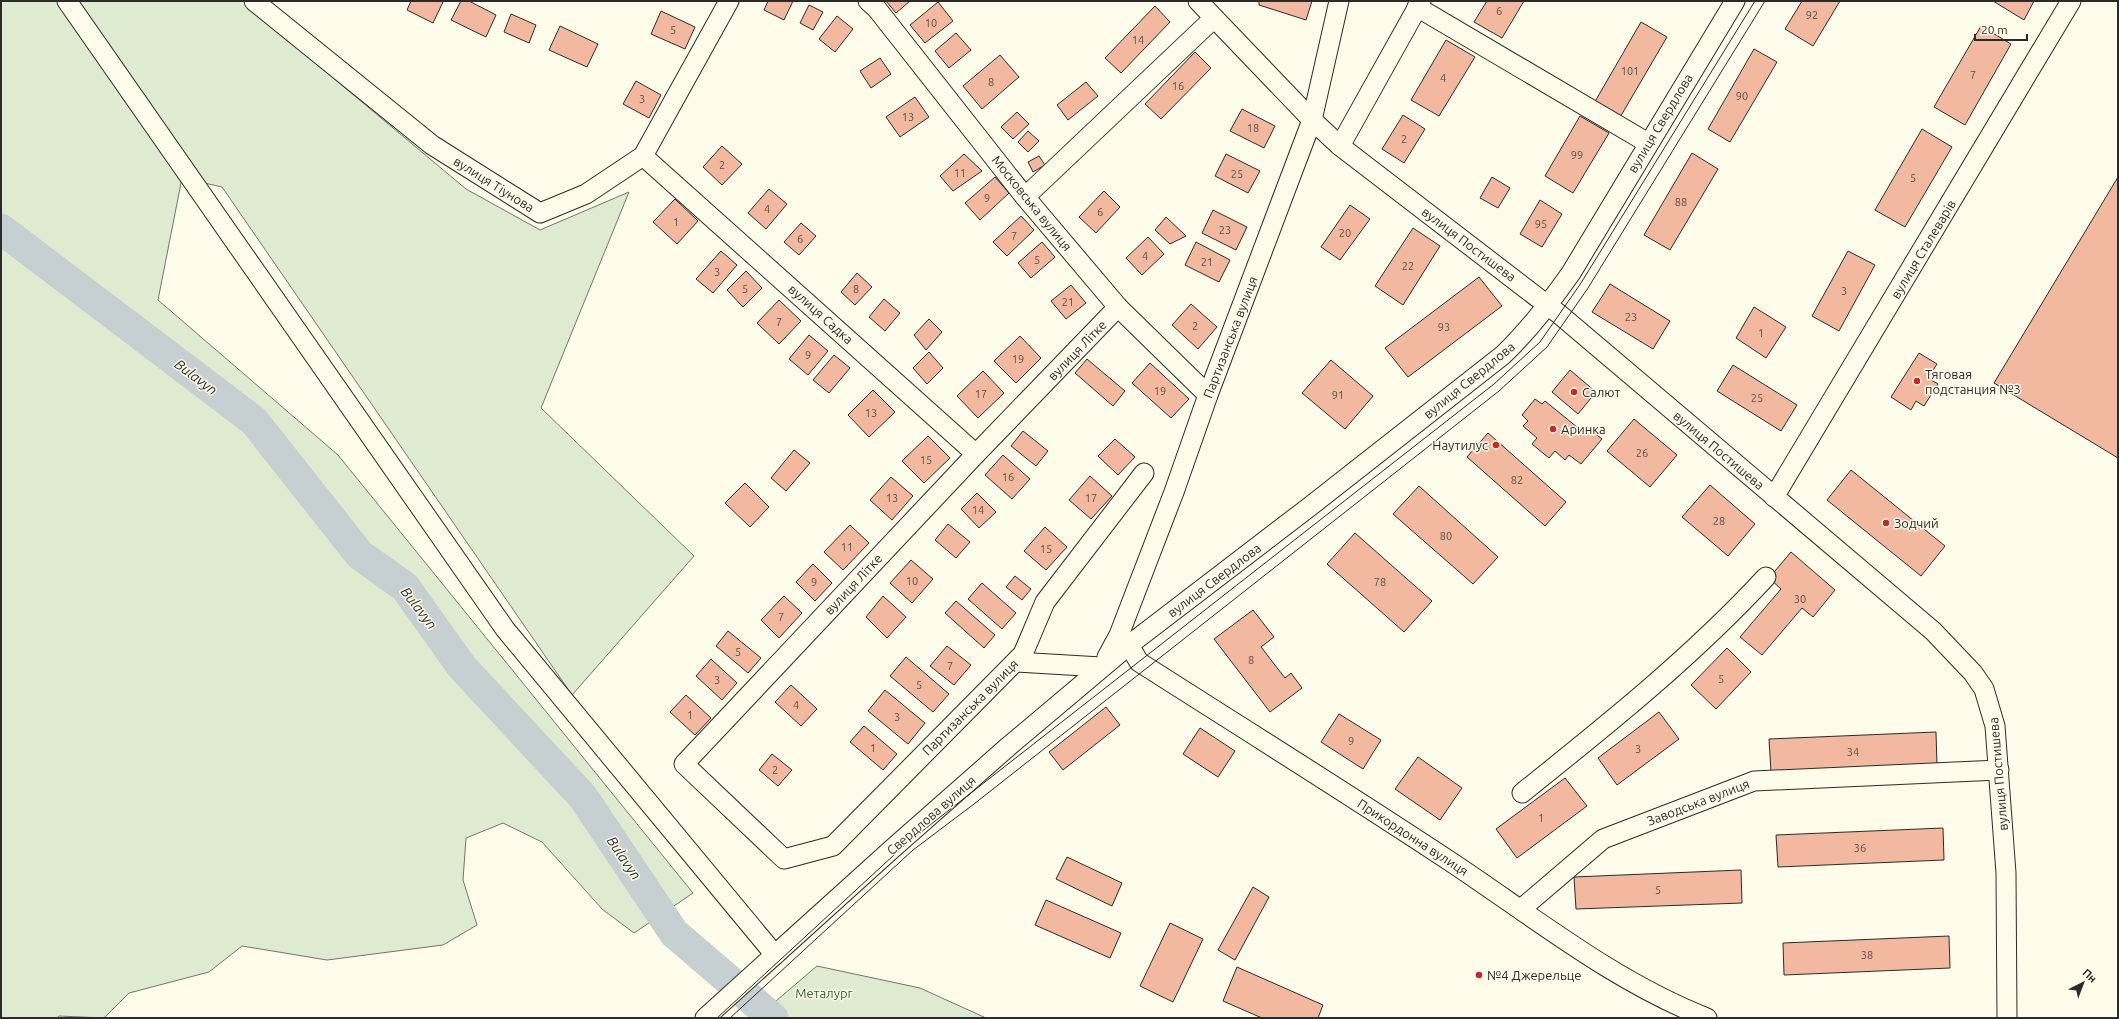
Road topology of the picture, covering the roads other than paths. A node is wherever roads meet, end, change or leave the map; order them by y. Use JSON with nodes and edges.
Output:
{"nodes":[{"id":1,"x":67,"y":1,"type":"edge"},
{"id":2,"x":254,"y":1,"type":"edge"},
{"id":3,"x":729,"y":1,"type":"edge"},
{"id":4,"x":868,"y":1,"type":"edge"},
{"id":5,"x":1198,"y":1,"type":"edge"},
{"id":6,"x":1339,"y":1,"type":"edge"},
{"id":7,"x":1735,"y":1,"type":"edge"},
{"id":8,"x":2071,"y":1,"type":"edge"},
{"id":9,"x":1419,"y":4,"type":"edge"},
{"id":10,"x":1214,"y":18,"type":"junction"},
{"id":11,"x":1312,"y":120,"type":"junction"},
{"id":12,"x":1648,"y":143,"type":"junction"},
{"id":13,"x":1340,"y":146,"type":"junction"},
{"id":14,"x":643,"y":156,"type":"junction"},
{"id":15,"x":1025,"y":197,"type":"junction"},
{"id":16,"x":1548,"y":305,"type":"junction"},
{"id":17,"x":1118,"y":307,"type":"junction"},
{"id":18,"x":1208,"y":395,"type":"junction"},
{"id":19,"x":976,"y":454,"type":"junction"},
{"id":20,"x":1144,"y":473,"type":"dead end"},
{"id":21,"x":1774,"y":497,"type":"junction"},
{"id":22,"x":1766,"y":577,"type":"dead end"},
{"id":23,"x":1129,"y":645,"type":"junction"},
{"id":24,"x":1016,"y":662,"type":"junction"},
{"id":25,"x":1101,"y":667,"type":"junction"},
{"id":26,"x":1999,"y":770,"type":"junction"},
{"id":27,"x":1522,"y":793,"type":"dead end"},
{"id":28,"x":784,"y":859,"type":"joint"},
{"id":29,"x":1521,"y":908,"type":"junction"},
{"id":30,"x":769,"y":960,"type":"junction"},
{"id":31,"x":705,"y":1018,"type":"edge"},
{"id":32,"x":1707,"y":1018,"type":"edge"},
{"id":33,"x":2007,"y":1018,"type":"edge"}],
"edges":[{"from":1,"to":30,"type":"street"},
{"from":2,"to":14,"type":"street","name":"вулиця Тіунова"},
{"from":3,"to":14,"type":"street","name":"вулиця Тіунова"},
{"from":4,"to":15,"type":"street","name":"Московська вулиця"},
{"from":5,"to":10,"type":"street","name":"вулиця Постишева"},
{"from":6,"to":11,"type":"street","name":"Партизанська вулиця"},
{"from":7,"to":12,"type":"street","name":"вулиця Свердлова"},
{"from":8,"to":21,"type":"street","name":"вулиця Сталеварів"},
{"from":9,"to":12,"type":"street"},
{"from":9,"to":13,"type":"street"},
{"from":10,"to":11,"type":"street","name":"вулиця Постишева"},
{"from":10,"to":15,"type":"street"},
{"from":11,"to":13,"type":"street","name":"вулиця Постишева"},
{"from":11,"to":18,"type":"street","name":"Партизанська вулиця"},
{"from":12,"to":16,"type":"street","name":"вулиця Свердлова"},
{"from":13,"to":16,"type":"street","name":"вулиця Постишева"},
{"from":14,"to":19,"type":"street","name":"вулиця Садка"},
{"from":15,"to":17,"type":"street","name":"Московська вулиця"},
{"from":16,"to":21,"type":"street","name":"вулиця Постишева"},
{"from":16,"to":23,"type":"street","name":"вулиця Свердлова"},
{"from":17,"to":18,"type":"street","name":"Московська вулиця"},
{"from":17,"to":19,"type":"street","name":"вулиця Літке"},
{"from":18,"to":25,"type":"street","name":"Партизанська вулиця"},
{"from":19,"to":28,"type":"street","name":"вулиця Літке"},
{"from":20,"to":24,"type":"street","name":"Партизанська вулиця"},
{"from":21,"to":26,"type":"street","name":"вулиця Постишева"},
{"from":22,"to":27,"type":"street"},
{"from":23,"to":25,"type":"street","name":"вулиця Свердлова"},
{"from":23,"to":29,"type":"street","name":"Прикордонна вулиця"},
{"from":24,"to":25,"type":"street"},
{"from":24,"to":28,"type":"street","name":"Партизанська вулиця"},
{"from":25,"to":30,"type":"street","name":"Свердлова вулиця"},
{"from":26,"to":29,"type":"street","name":"Заводська вулиця"},
{"from":26,"to":33,"type":"street","name":"вулиця Постишева"},
{"from":29,"to":32,"type":"street","name":"Прикордонна вулиця"},
{"from":30,"to":31,"type":"street","name":"Свердлова вулиця"}]}
